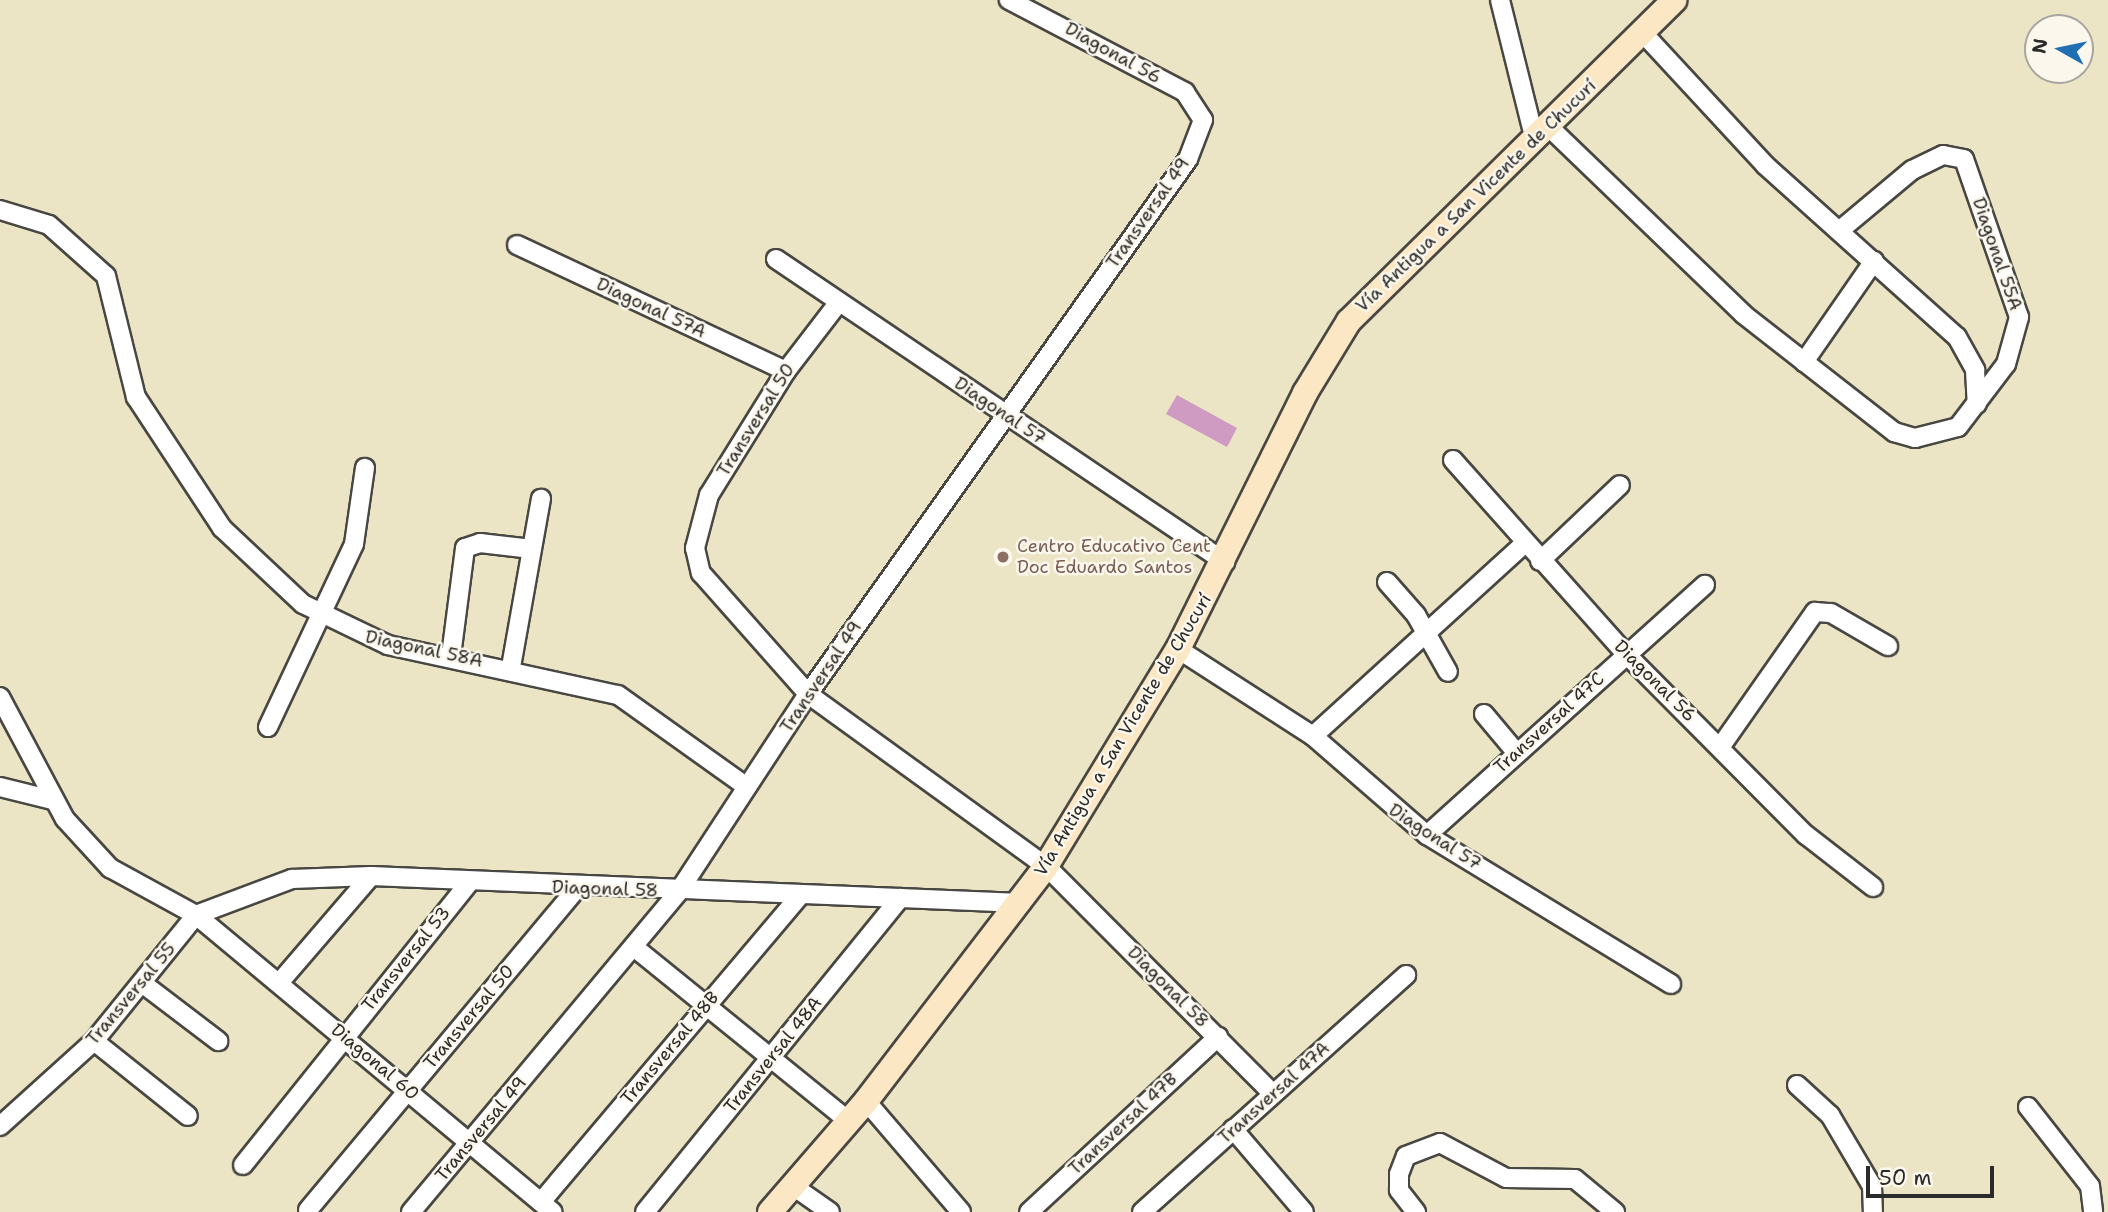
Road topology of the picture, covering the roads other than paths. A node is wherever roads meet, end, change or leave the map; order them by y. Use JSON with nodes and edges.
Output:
{"nodes":[{"id":1,"x":1009,"y":0,"type":"edge"},
{"id":2,"x":1046,"y":0,"type":"edge"},
{"id":3,"x":1500,"y":0,"type":"edge"},
{"id":4,"x":1674,"y":0,"type":"edge"},
{"id":5,"x":1052,"y":18,"type":"junction"},
{"id":6,"x":1642,"y":32,"type":"junction"},
{"id":7,"x":1203,"y":120,"type":"joint"},
{"id":8,"x":1542,"y":134,"type":"junction"},
{"id":9,"x":0,"y":211,"type":"edge"},
{"id":10,"x":1839,"y":232,"type":"junction"},
{"id":11,"x":517,"y":245,"type":"dead end"},
{"id":12,"x":776,"y":259,"type":"dead end"},
{"id":13,"x":1874,"y":261,"type":"junction"},
{"id":14,"x":839,"y":302,"type":"junction"},
{"id":15,"x":1804,"y":362,"type":"junction"},
{"id":16,"x":786,"y":371,"type":"junction"},
{"id":17,"x":1977,"y":404,"type":"junction"},
{"id":18,"x":1004,"y":415,"type":"junction"},
{"id":19,"x":1453,"y":460,"type":"dead end"},
{"id":20,"x":365,"y":468,"type":"dead end"},
{"id":21,"x":1620,"y":485,"type":"dead end"},
{"id":22,"x":541,"y":499,"type":"dead end"},
{"id":23,"x":1524,"y":544,"type":"junction"},
{"id":24,"x":695,"y":548,"type":"joint"},
{"id":25,"x":532,"y":549,"type":"junction"},
{"id":26,"x":1540,"y":561,"type":"junction"},
{"id":27,"x":1225,"y":562,"type":"junction"},
{"id":28,"x":1387,"y":582,"type":"dead end"},
{"id":29,"x":1705,"y":585,"type":"dead end"},
{"id":30,"x":319,"y":614,"type":"junction"},
{"id":31,"x":1425,"y":637,"type":"junction"},
{"id":32,"x":1888,"y":646,"type":"dead end"},
{"id":33,"x":1178,"y":649,"type":"junction"},
{"id":34,"x":1627,"y":655,"type":"junction"},
{"id":35,"x":451,"y":656,"type":"junction"},
{"id":36,"x":511,"y":667,"type":"junction"},
{"id":37,"x":1448,"y":672,"type":"dead end"},
{"id":38,"x":808,"y":694,"type":"junction"},
{"id":39,"x":0,"y":697,"type":"edge"},
{"id":40,"x":1484,"y":714,"type":"dead end"},
{"id":41,"x":268,"y":727,"type":"dead end"},
{"id":42,"x":1313,"y":736,"type":"junction"},
{"id":43,"x":1721,"y":746,"type":"junction"},
{"id":44,"x":1516,"y":751,"type":"junction"},
{"id":45,"x":0,"y":787,"type":"edge"},
{"id":46,"x":747,"y":787,"type":"junction"},
{"id":47,"x":52,"y":800,"type":"junction"},
{"id":48,"x":1427,"y":835,"type":"junction"},
{"id":49,"x":1046,"y":866,"type":"junction"},
{"id":50,"x":371,"y":876,"type":"junction"},
{"id":51,"x":469,"y":883,"type":"junction"},
{"id":52,"x":1872,"y":887,"type":"dead end"},
{"id":53,"x":577,"y":888,"type":"junction"},
{"id":54,"x":679,"y":891,"type":"junction"},
{"id":55,"x":800,"y":895,"type":"junction"},
{"id":56,"x":900,"y":898,"type":"junction"},
{"id":57,"x":1021,"y":903,"type":"junction"},
{"id":58,"x":196,"y":915,"type":"junction"},
{"id":59,"x":635,"y":948,"type":"junction"},
{"id":60,"x":1406,"y":975,"type":"dead end"},
{"id":61,"x":142,"y":983,"type":"junction"},
{"id":62,"x":279,"y":983,"type":"junction"},
{"id":63,"x":1671,"y":984,"type":"dead end"},
{"id":64,"x":705,"y":1007,"type":"junction"},
{"id":65,"x":344,"y":1035,"type":"junction"},
{"id":66,"x":1218,"y":1037,"type":"junction"},
{"id":67,"x":94,"y":1041,"type":"junction"},
{"id":68,"x":218,"y":1041,"type":"dead end"},
{"id":69,"x":770,"y":1059,"type":"junction"},
{"id":70,"x":1797,"y":1085,"type":"dead end"},
{"id":71,"x":407,"y":1090,"type":"junction"},
{"id":72,"x":1272,"y":1093,"type":"junction"},
{"id":73,"x":866,"y":1101,"type":"junction"},
{"id":74,"x":2028,"y":1107,"type":"dead end"},
{"id":75,"x":188,"y":1116,"type":"dead end"},
{"id":76,"x":849,"y":1121,"type":"junction"},
{"id":77,"x":0,"y":1126,"type":"edge"},
{"id":78,"x":1233,"y":1129,"type":"junction"},
{"id":79,"x":471,"y":1142,"type":"junction"},
{"id":80,"x":243,"y":1165,"type":"dead end"},
{"id":81,"x":793,"y":1186,"type":"junction"},
{"id":82,"x":546,"y":1207,"type":"edge"},
{"id":83,"x":307,"y":1210,"type":"dead end"},
{"id":84,"x":411,"y":1212,"type":"edge"},
{"id":85,"x":645,"y":1212,"type":"edge"},
{"id":86,"x":771,"y":1212,"type":"edge"},
{"id":87,"x":830,"y":1212,"type":"edge"},
{"id":88,"x":961,"y":1212,"type":"edge"},
{"id":89,"x":1028,"y":1212,"type":"edge"},
{"id":90,"x":1142,"y":1212,"type":"edge"},
{"id":91,"x":1304,"y":1212,"type":"edge"},
{"id":92,"x":1416,"y":1212,"type":"edge"},
{"id":93,"x":1615,"y":1212,"type":"edge"},
{"id":94,"x":1873,"y":1212,"type":"edge"},
{"id":95,"x":2093,"y":1212,"type":"edge"}],
"edges":[{"from":1,"to":5,"type":"street","name":"Diagonal 56"},
{"from":2,"to":5,"type":"street"},
{"from":3,"to":8,"type":"street"},
{"from":4,"to":6,"type":"main road","name":"Vía Antigua a San Vicente de Chucurí"},
{"from":5,"to":7,"type":"street","name":"Diagonal 56"},
{"from":6,"to":8,"type":"main road","name":"Vía Antigua a San Vicente de Chucurí"},
{"from":6,"to":10,"type":"street"},
{"from":7,"to":18,"type":"street","name":"Transversal 49"},
{"from":8,"to":15,"type":"street"},
{"from":8,"to":27,"type":"main road","name":"Vía Antigua a San Vicente de Chucurí"},
{"from":9,"to":30,"type":"street","name":"Diagonal 58A"},
{"from":10,"to":13,"type":"street"},
{"from":10,"to":17,"type":"street","name":"Diagonal 55A"},
{"from":11,"to":16,"type":"street","name":"Diagonal 57A"},
{"from":12,"to":14,"type":"street","name":"Diagonal 57"},
{"from":13,"to":15,"type":"street"},
{"from":13,"to":17,"type":"street"},
{"from":14,"to":16,"type":"street","name":"Transversal 50"},
{"from":14,"to":18,"type":"street","name":"Diagonal 57"},
{"from":15,"to":17,"type":"street"},
{"from":16,"to":24,"type":"street","name":"Transversal 50"},
{"from":18,"to":27,"type":"street","name":"Diagonal 57"},
{"from":18,"to":38,"type":"street","name":"Transversal 49"},
{"from":19,"to":23,"type":"street","name":"Diagonal 56"},
{"from":20,"to":30,"type":"street"},
{"from":21,"to":26,"type":"street"},
{"from":22,"to":25,"type":"street"},
{"from":23,"to":26,"type":"street","name":"Diagonal 56"},
{"from":23,"to":31,"type":"street"},
{"from":24,"to":38,"type":"street","name":"Diagonal 58"},
{"from":25,"to":35,"type":"street"},
{"from":25,"to":36,"type":"street"},
{"from":26,"to":34,"type":"street","name":"Diagonal 56"},
{"from":27,"to":33,"type":"main road","name":"Vía Antigua a San Vicente de Chucurí"},
{"from":28,"to":31,"type":"street"},
{"from":29,"to":34,"type":"street","name":"Transversal 47C"},
{"from":30,"to":35,"type":"street","name":"Diagonal 58A"},
{"from":30,"to":41,"type":"street"},
{"from":31,"to":37,"type":"street"},
{"from":31,"to":42,"type":"street"},
{"from":32,"to":43,"type":"street"},
{"from":33,"to":42,"type":"street","name":"Diagonal 57"},
{"from":33,"to":49,"type":"main road","name":"Vía Antigua a San Vicente de Chucurí"},
{"from":34,"to":43,"type":"street","name":"Diagonal 56"},
{"from":34,"to":44,"type":"street","name":"Transversal 47C"},
{"from":35,"to":36,"type":"street","name":"Diagonal 58A"},
{"from":36,"to":46,"type":"street","name":"Diagonal 58A"},
{"from":38,"to":46,"type":"street","name":"Transversal 49"},
{"from":38,"to":49,"type":"street","name":"Diagonal 58"},
{"from":39,"to":47,"type":"street","name":"Diagonal 60"},
{"from":40,"to":44,"type":"street"},
{"from":42,"to":48,"type":"street","name":"Diagonal 57"},
{"from":43,"to":52,"type":"street","name":"Diagonal 56"},
{"from":44,"to":48,"type":"street","name":"Transversal 47C"},
{"from":45,"to":47,"type":"street"},
{"from":46,"to":54,"type":"street","name":"Transversal 49"},
{"from":47,"to":58,"type":"street","name":"Diagonal 60"},
{"from":48,"to":63,"type":"street","name":"Diagonal 57"},
{"from":49,"to":57,"type":"main road","name":"Vía Antigua a San Vicente de Chucurí"},
{"from":49,"to":66,"type":"street","name":"Diagonal 58"},
{"from":50,"to":51,"type":"street","name":"Diagonal 58"},
{"from":50,"to":58,"type":"street","name":"Diagonal 58"},
{"from":50,"to":62,"type":"street"},
{"from":51,"to":53,"type":"street","name":"Diagonal 58"},
{"from":51,"to":65,"type":"street","name":"Transversal 53"},
{"from":53,"to":54,"type":"street","name":"Diagonal 58"},
{"from":53,"to":71,"type":"street","name":"Transversal 50"},
{"from":54,"to":55,"type":"street","name":"Diagonal 58"},
{"from":54,"to":59,"type":"street","name":"Transversal 49"},
{"from":55,"to":56,"type":"street","name":"Diagonal 58"},
{"from":55,"to":64,"type":"street","name":"Transversal 48B"},
{"from":56,"to":57,"type":"street","name":"Diagonal 58"},
{"from":56,"to":69,"type":"street","name":"Transversal 48A"},
{"from":57,"to":73,"type":"main road","name":"Vía Antigua a San Vicente de Chucurí"},
{"from":58,"to":61,"type":"street","name":"Transversal 55"},
{"from":58,"to":62,"type":"street","name":"Diagonal 60"},
{"from":59,"to":64,"type":"street"},
{"from":59,"to":79,"type":"street","name":"Transversal 49"},
{"from":60,"to":72,"type":"street","name":"Transversal 47A"},
{"from":61,"to":67,"type":"street","name":"Transversal 55"},
{"from":61,"to":68,"type":"street"},
{"from":62,"to":65,"type":"street","name":"Diagonal 60"},
{"from":64,"to":69,"type":"street"},
{"from":64,"to":82,"type":"street","name":"Transversal 48B"},
{"from":65,"to":71,"type":"street","name":"Diagonal 60"},
{"from":65,"to":80,"type":"street"},
{"from":66,"to":72,"type":"street","name":"Diagonal 58"},
{"from":66,"to":89,"type":"street","name":"Transversal 47B"},
{"from":67,"to":75,"type":"street"},
{"from":67,"to":77,"type":"street","name":"Transversal 55"},
{"from":69,"to":76,"type":"street"},
{"from":69,"to":85,"type":"street","name":"Transversal 48A"},
{"from":70,"to":94,"type":"street"},
{"from":71,"to":79,"type":"street","name":"Diagonal 60"},
{"from":71,"to":83,"type":"street","name":"Transversal 50"},
{"from":72,"to":78,"type":"street","name":"Transversal 47A"},
{"from":73,"to":76,"type":"main road","name":"Vía Antigua a San Vicente de Chucurí"},
{"from":73,"to":88,"type":"street"},
{"from":74,"to":95,"type":"street"},
{"from":76,"to":81,"type":"main road","name":"Vía Antigua a San Vicente de Chucurí"},
{"from":78,"to":90,"type":"street","name":"Transversal 47A"},
{"from":78,"to":91,"type":"street"},
{"from":79,"to":82,"type":"street","name":"Diagonal 60"},
{"from":79,"to":84,"type":"street","name":"Transversal 49"},
{"from":81,"to":86,"type":"main road","name":"Vía Antigua a San Vicente de Chucurí"},
{"from":81,"to":87,"type":"street"},
{"from":92,"to":93,"type":"street"}]}
